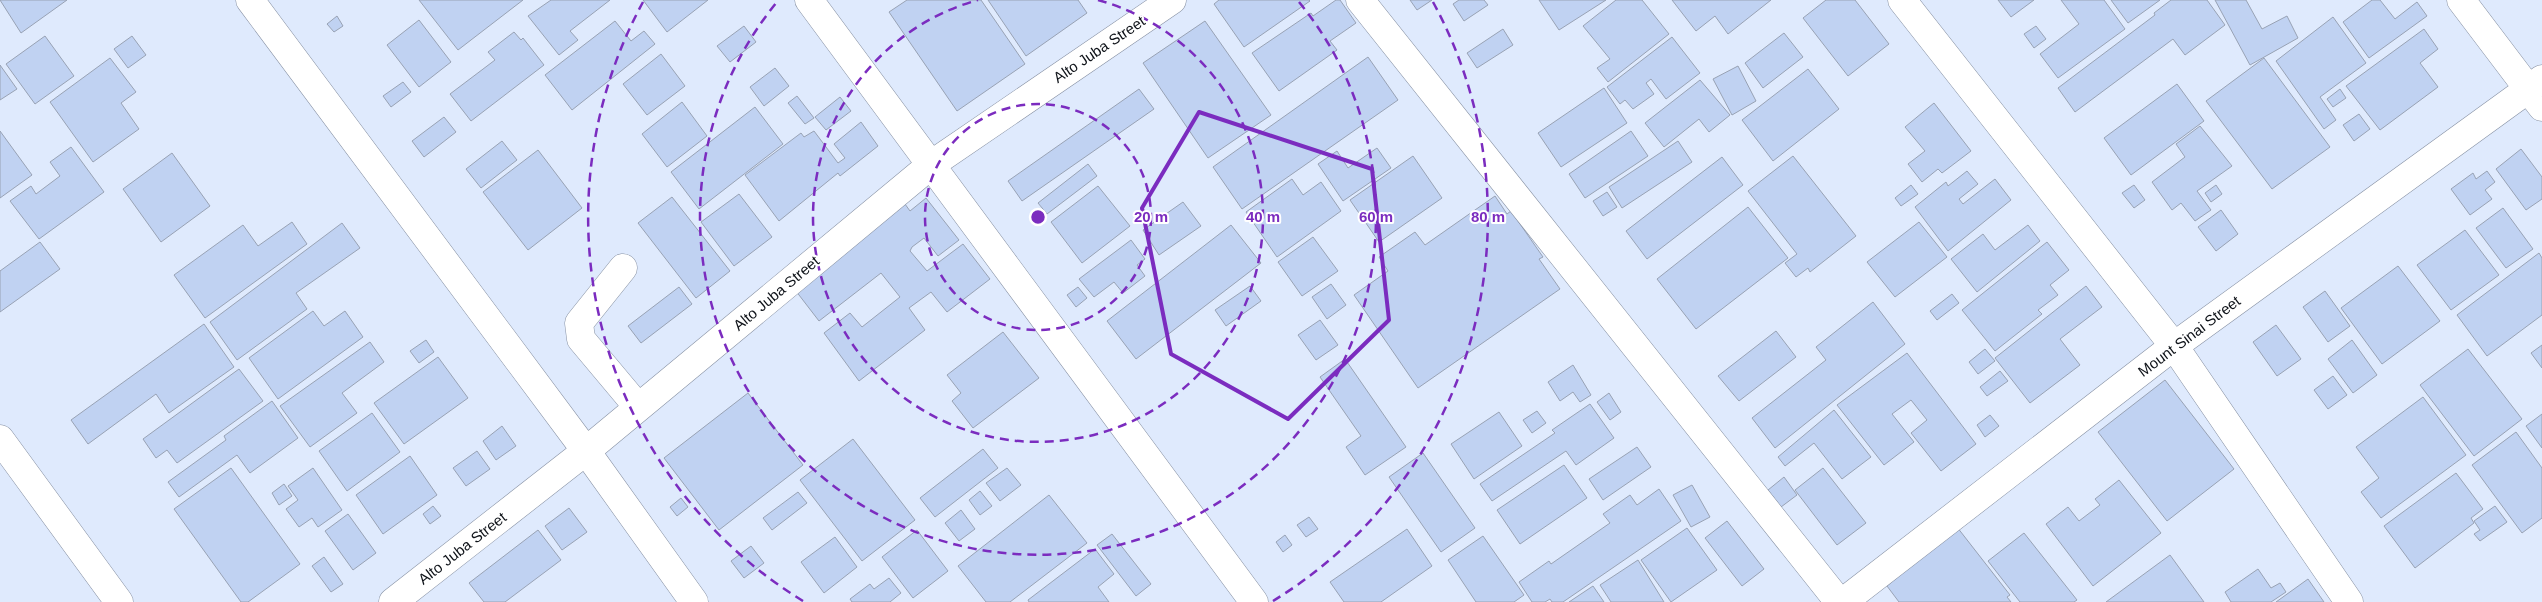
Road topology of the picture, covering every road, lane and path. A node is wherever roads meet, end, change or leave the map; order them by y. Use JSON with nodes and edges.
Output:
{"nodes":[{"id":1,"x":250,"y":0,"type":"edge"},
{"id":2,"x":809,"y":0,"type":"edge"},
{"id":3,"x":1172,"y":0,"type":"edge"},
{"id":4,"x":1360,"y":0,"type":"edge"},
{"id":5,"x":1902,"y":0,"type":"edge"},
{"id":6,"x":2461,"y":0,"type":"edge"},
{"id":7,"x":2538,"y":91,"type":"edge"},
{"id":8,"x":932,"y":164,"type":"junction"},
{"id":9,"x":623,"y":268,"type":"dead end"},
{"id":10,"x":2174,"y":346,"type":"junction"},
{"id":11,"x":638,"y":408,"type":"junction"},
{"id":12,"x":0,"y":439,"type":"edge"},
{"id":13,"x":586,"y":451,"type":"junction"},
{"id":14,"x":119,"y":602,"type":"edge"},
{"id":15,"x":393,"y":602,"type":"edge"},
{"id":16,"x":694,"y":602,"type":"edge"},
{"id":17,"x":1254,"y":602,"type":"edge"},
{"id":18,"x":1841,"y":602,"type":"edge"},
{"id":19,"x":2349,"y":602,"type":"edge"}],
"edges":[{"from":1,"to":13,"type":"street"},
{"from":2,"to":8,"type":"street"},
{"from":3,"to":8,"type":"street","name":"Alto Juba Street"},
{"from":4,"to":18,"type":"street"},
{"from":5,"to":10,"type":"street"},
{"from":6,"to":7,"type":"street"},
{"from":7,"to":10,"type":"street","name":"Mount Sinai Street"},
{"from":8,"to":11,"type":"street","name":"Alto Juba Street"},
{"from":8,"to":17,"type":"street"},
{"from":9,"to":11,"type":"street"},
{"from":10,"to":18,"type":"street","name":"Mount Sinai Street"},
{"from":10,"to":19,"type":"street"},
{"from":11,"to":13,"type":"street","name":"Alto Juba Street"},
{"from":12,"to":14,"type":"street"},
{"from":13,"to":15,"type":"street","name":"Alto Juba Street"},
{"from":13,"to":16,"type":"street"}]}
